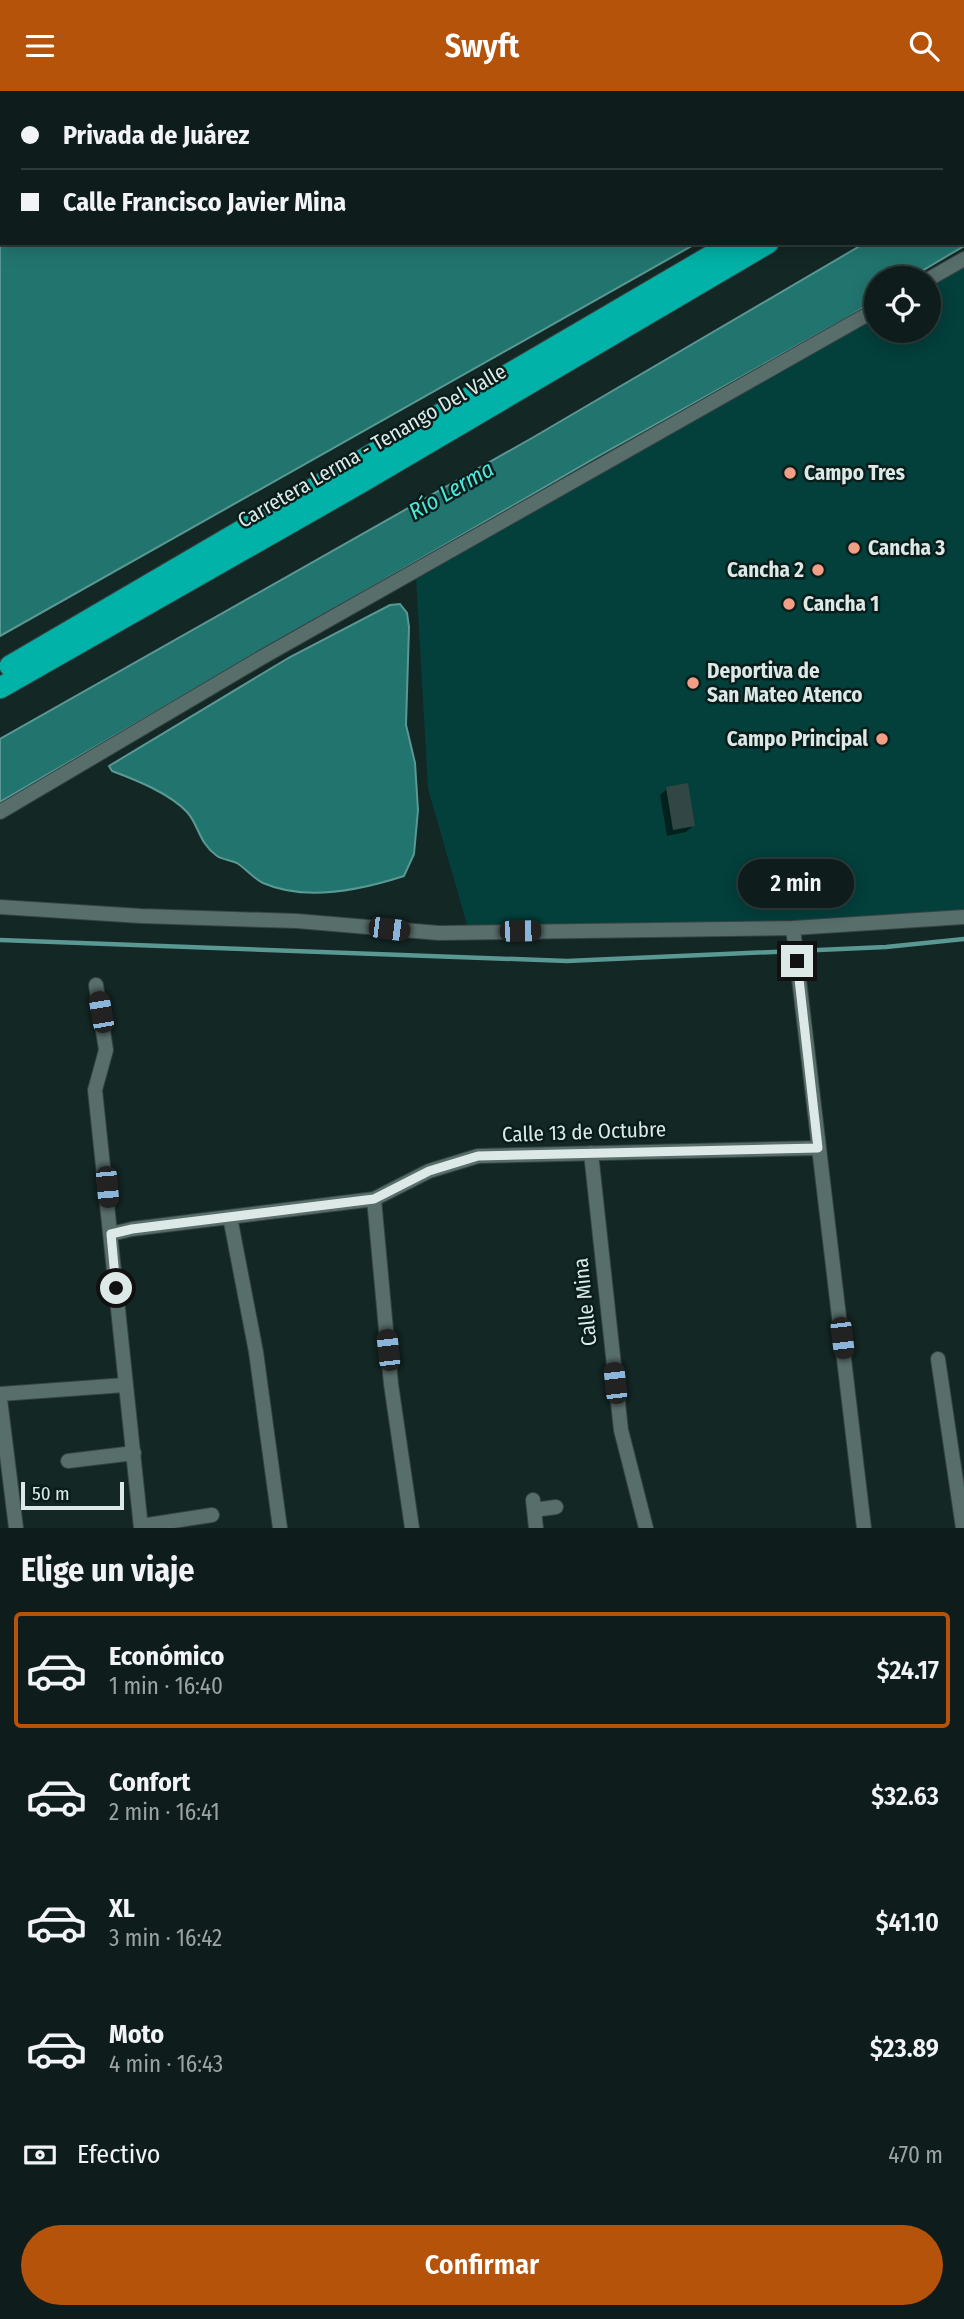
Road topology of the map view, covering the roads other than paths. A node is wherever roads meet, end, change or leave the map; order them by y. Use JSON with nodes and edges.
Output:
{"nodes":[{"id":1,"x":730,"y":245,"type":"edge"},
{"id":2,"x":765,"y":245,"type":"edge"},
{"id":3,"x":964,"y":259,"type":"edge"},
{"id":4,"x":941,"y":272,"type":"edge"},
{"id":5,"x":864,"y":316,"type":"edge"},
{"id":6,"x":0,"y":671,"type":"edge"},
{"id":7,"x":0,"y":688,"type":"edge"},
{"id":8,"x":0,"y":812,"type":"edge"},
{"id":9,"x":0,"y":907,"type":"edge"},
{"id":10,"x":964,"y":917,"type":"edge"},
{"id":11,"x":794,"y":934,"type":"junction"},
{"id":12,"x":96,"y":985,"type":"dead end"},
{"id":13,"x":818,"y":1148,"type":"junction"},
{"id":14,"x":591,"y":1153,"type":"junction"},
{"id":15,"x":374,"y":1199,"type":"junction"},
{"id":16,"x":230,"y":1217,"type":"junction"},
{"id":17,"x":111,"y":1234,"type":"junction"},
{"id":18,"x":938,"y":1359,"type":"dead end"},
{"id":19,"x":125,"y":1385,"type":"junction"},
{"id":20,"x":0,"y":1397,"type":"edge"},
{"id":21,"x":134,"y":1453,"type":"junction"},
{"id":22,"x":68,"y":1461,"type":"dead end"},
{"id":23,"x":556,"y":1507,"type":"dead end"},
{"id":24,"x":212,"y":1515,"type":"dead end"},
{"id":25,"x":141,"y":1527,"type":"edge"},
{"id":26,"x":16,"y":1528,"type":"edge"},
{"id":27,"x":280,"y":1528,"type":"edge"},
{"id":28,"x":412,"y":1528,"type":"edge"},
{"id":29,"x":536,"y":1528,"type":"edge"},
{"id":30,"x":646,"y":1528,"type":"edge"},
{"id":31,"x":864,"y":1528,"type":"edge"},
{"id":32,"x":963,"y":1528,"type":"edge"}],
"edges":[{"from":1,"to":6,"type":"highway"},
{"from":2,"to":7,"type":"highway","name":"Carretera Lerma - Tenango Del Valle"},
{"from":3,"to":4,"type":"street"},
{"from":5,"to":8,"type":"street"},
{"from":9,"to":11,"type":"street"},
{"from":10,"to":11,"type":"street"},
{"from":11,"to":13,"type":"street"},
{"from":12,"to":17,"type":"street"},
{"from":13,"to":14,"type":"street","name":"Calle 13 de Octubre"},
{"from":13,"to":31,"type":"street"},
{"from":14,"to":15,"type":"street","name":"Calle 13 de Octubre"},
{"from":14,"to":30,"type":"street","name":"Calle Mina"},
{"from":15,"to":16,"type":"street","name":"Calle 13 de Octubre"},
{"from":15,"to":28,"type":"street"},
{"from":16,"to":17,"type":"street","name":"Calle 13 de Octubre"},
{"from":16,"to":27,"type":"street"},
{"from":17,"to":19,"type":"street"},
{"from":18,"to":32,"type":"street"},
{"from":19,"to":20,"type":"street"},
{"from":19,"to":21,"type":"street"},
{"from":20,"to":26,"type":"street"},
{"from":21,"to":22,"type":"street"},
{"from":21,"to":25,"type":"street"},
{"from":23,"to":29,"type":"street"},
{"from":24,"to":25,"type":"street"}]}
